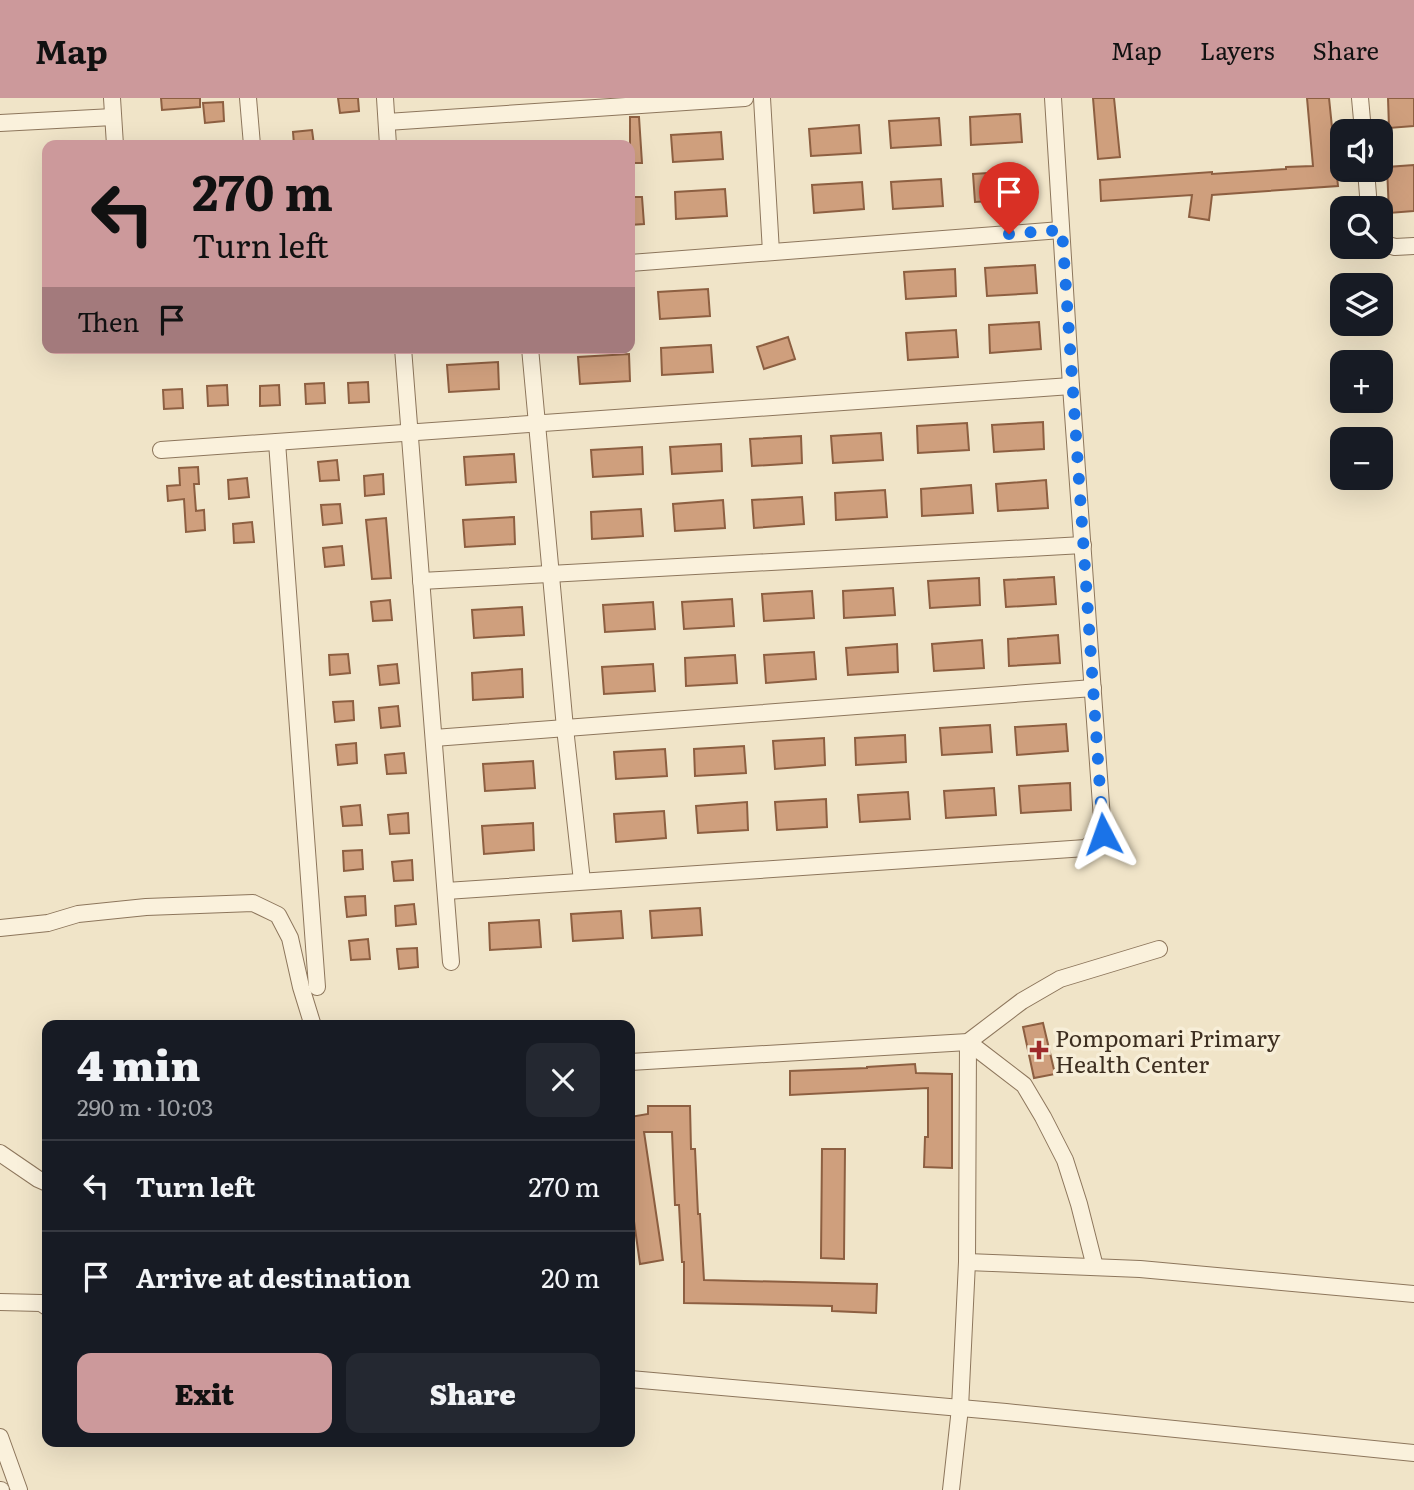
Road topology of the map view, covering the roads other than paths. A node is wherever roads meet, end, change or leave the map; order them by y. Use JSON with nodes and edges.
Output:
{"nodes":[{"id":1,"x":111,"y":98,"type":"edge"},
{"id":2,"x":248,"y":98,"type":"edge"},
{"id":3,"x":385,"y":98,"type":"edge"},
{"id":4,"x":745,"y":98,"type":"edge"},
{"id":5,"x":762,"y":98,"type":"edge"},
{"id":6,"x":1053,"y":98,"type":"edge"},
{"id":7,"x":1360,"y":98,"type":"edge"},
{"id":8,"x":113,"y":117,"type":"junction"},
{"id":9,"x":1362,"y":119,"type":"edge"},
{"id":10,"x":387,"y":122,"type":"junction"},
{"id":11,"x":0,"y":123,"type":"edge"},
{"id":12,"x":115,"y":140,"type":"edge"},
{"id":13,"x":251,"y":140,"type":"edge"},
{"id":14,"x":388,"y":140,"type":"edge"},
{"id":15,"x":1062,"y":230,"type":"junction"},
{"id":16,"x":1393,"y":246,"type":"edge"},
{"id":17,"x":1414,"y":246,"type":"edge"},
{"id":18,"x":772,"y":252,"type":"junction"},
{"id":19,"x":635,"y":262,"type":"edge"},
{"id":20,"x":403,"y":354,"type":"edge"},
{"id":21,"x":530,"y":354,"type":"edge"},
{"id":22,"x":1071,"y":386,"type":"junction"},
{"id":23,"x":536,"y":424,"type":"junction"},
{"id":24,"x":410,"y":433,"type":"junction"},
{"id":25,"x":277,"y":442,"type":"junction"},
{"id":26,"x":161,"y":450,"type":"dead end"},
{"id":27,"x":1083,"y":545,"type":"junction"},
{"id":28,"x":550,"y":574,"type":"junction"},
{"id":29,"x":421,"y":581,"type":"junction"},
{"id":30,"x":1093,"y":688,"type":"junction"},
{"id":31,"x":565,"y":728,"type":"junction"},
{"id":32,"x":434,"y":738,"type":"junction"},
{"id":33,"x":582,"y":881,"type":"junction"},
{"id":34,"x":446,"y":891,"type":"junction"},
{"id":35,"x":0,"y":928,"type":"edge"},
{"id":36,"x":1159,"y":949,"type":"dead end"},
{"id":37,"x":451,"y":962,"type":"dead end"},
{"id":38,"x":317,"y":987,"type":"dead end"},
{"id":39,"x":311,"y":1020,"type":"edge"},
{"id":40,"x":968,"y":1042,"type":"junction"},
{"id":41,"x":635,"y":1062,"type":"edge"},
{"id":42,"x":0,"y":1153,"type":"edge"},
{"id":43,"x":42,"y":1180,"type":"edge"},
{"id":44,"x":967,"y":1262,"type":"junction"},
{"id":45,"x":1095,"y":1267,"type":"junction"},
{"id":46,"x":1414,"y":1294,"type":"edge"},
{"id":47,"x":0,"y":1302,"type":"edge"},
{"id":48,"x":42,"y":1304,"type":"edge"},
{"id":49,"x":635,"y":1379,"type":"edge"},
{"id":50,"x":960,"y":1408,"type":"junction"},
{"id":51,"x":0,"y":1437,"type":"edge"},
{"id":52,"x":1414,"y":1453,"type":"edge"},
{"id":53,"x":19,"y":1490,"type":"edge"},
{"id":54,"x":951,"y":1490,"type":"edge"}],
"edges":[{"from":1,"to":8,"type":"street"},
{"from":2,"to":13,"type":"street"},
{"from":3,"to":10,"type":"street"},
{"from":4,"to":10,"type":"street"},
{"from":5,"to":18,"type":"street"},
{"from":6,"to":15,"type":"street"},
{"from":7,"to":9,"type":"street"},
{"from":8,"to":11,"type":"street"},
{"from":8,"to":12,"type":"street"},
{"from":10,"to":14,"type":"street"},
{"from":15,"to":18,"type":"street"},
{"from":15,"to":22,"type":"street"},
{"from":16,"to":17,"type":"street"},
{"from":18,"to":19,"type":"street"},
{"from":20,"to":24,"type":"street"},
{"from":21,"to":23,"type":"street"},
{"from":22,"to":23,"type":"street"},
{"from":22,"to":27,"type":"street"},
{"from":23,"to":24,"type":"street"},
{"from":23,"to":28,"type":"street"},
{"from":24,"to":25,"type":"street"},
{"from":24,"to":29,"type":"street"},
{"from":25,"to":26,"type":"street"},
{"from":25,"to":38,"type":"street"},
{"from":27,"to":28,"type":"street"},
{"from":27,"to":30,"type":"street"},
{"from":28,"to":29,"type":"street"},
{"from":28,"to":31,"type":"street"},
{"from":29,"to":32,"type":"street"},
{"from":30,"to":31,"type":"street"},
{"from":30,"to":33,"type":"street"},
{"from":31,"to":32,"type":"street"},
{"from":31,"to":33,"type":"street"},
{"from":32,"to":34,"type":"street"},
{"from":33,"to":34,"type":"street"},
{"from":34,"to":37,"type":"street"},
{"from":35,"to":39,"type":"street"},
{"from":36,"to":40,"type":"street"},
{"from":40,"to":41,"type":"street"},
{"from":40,"to":44,"type":"street"},
{"from":40,"to":45,"type":"street"},
{"from":42,"to":43,"type":"street"},
{"from":44,"to":45,"type":"street"},
{"from":44,"to":50,"type":"street"},
{"from":45,"to":46,"type":"street"},
{"from":47,"to":48,"type":"street"},
{"from":49,"to":50,"type":"street"},
{"from":50,"to":52,"type":"street"},
{"from":50,"to":54,"type":"street"},
{"from":51,"to":53,"type":"street"}]}
